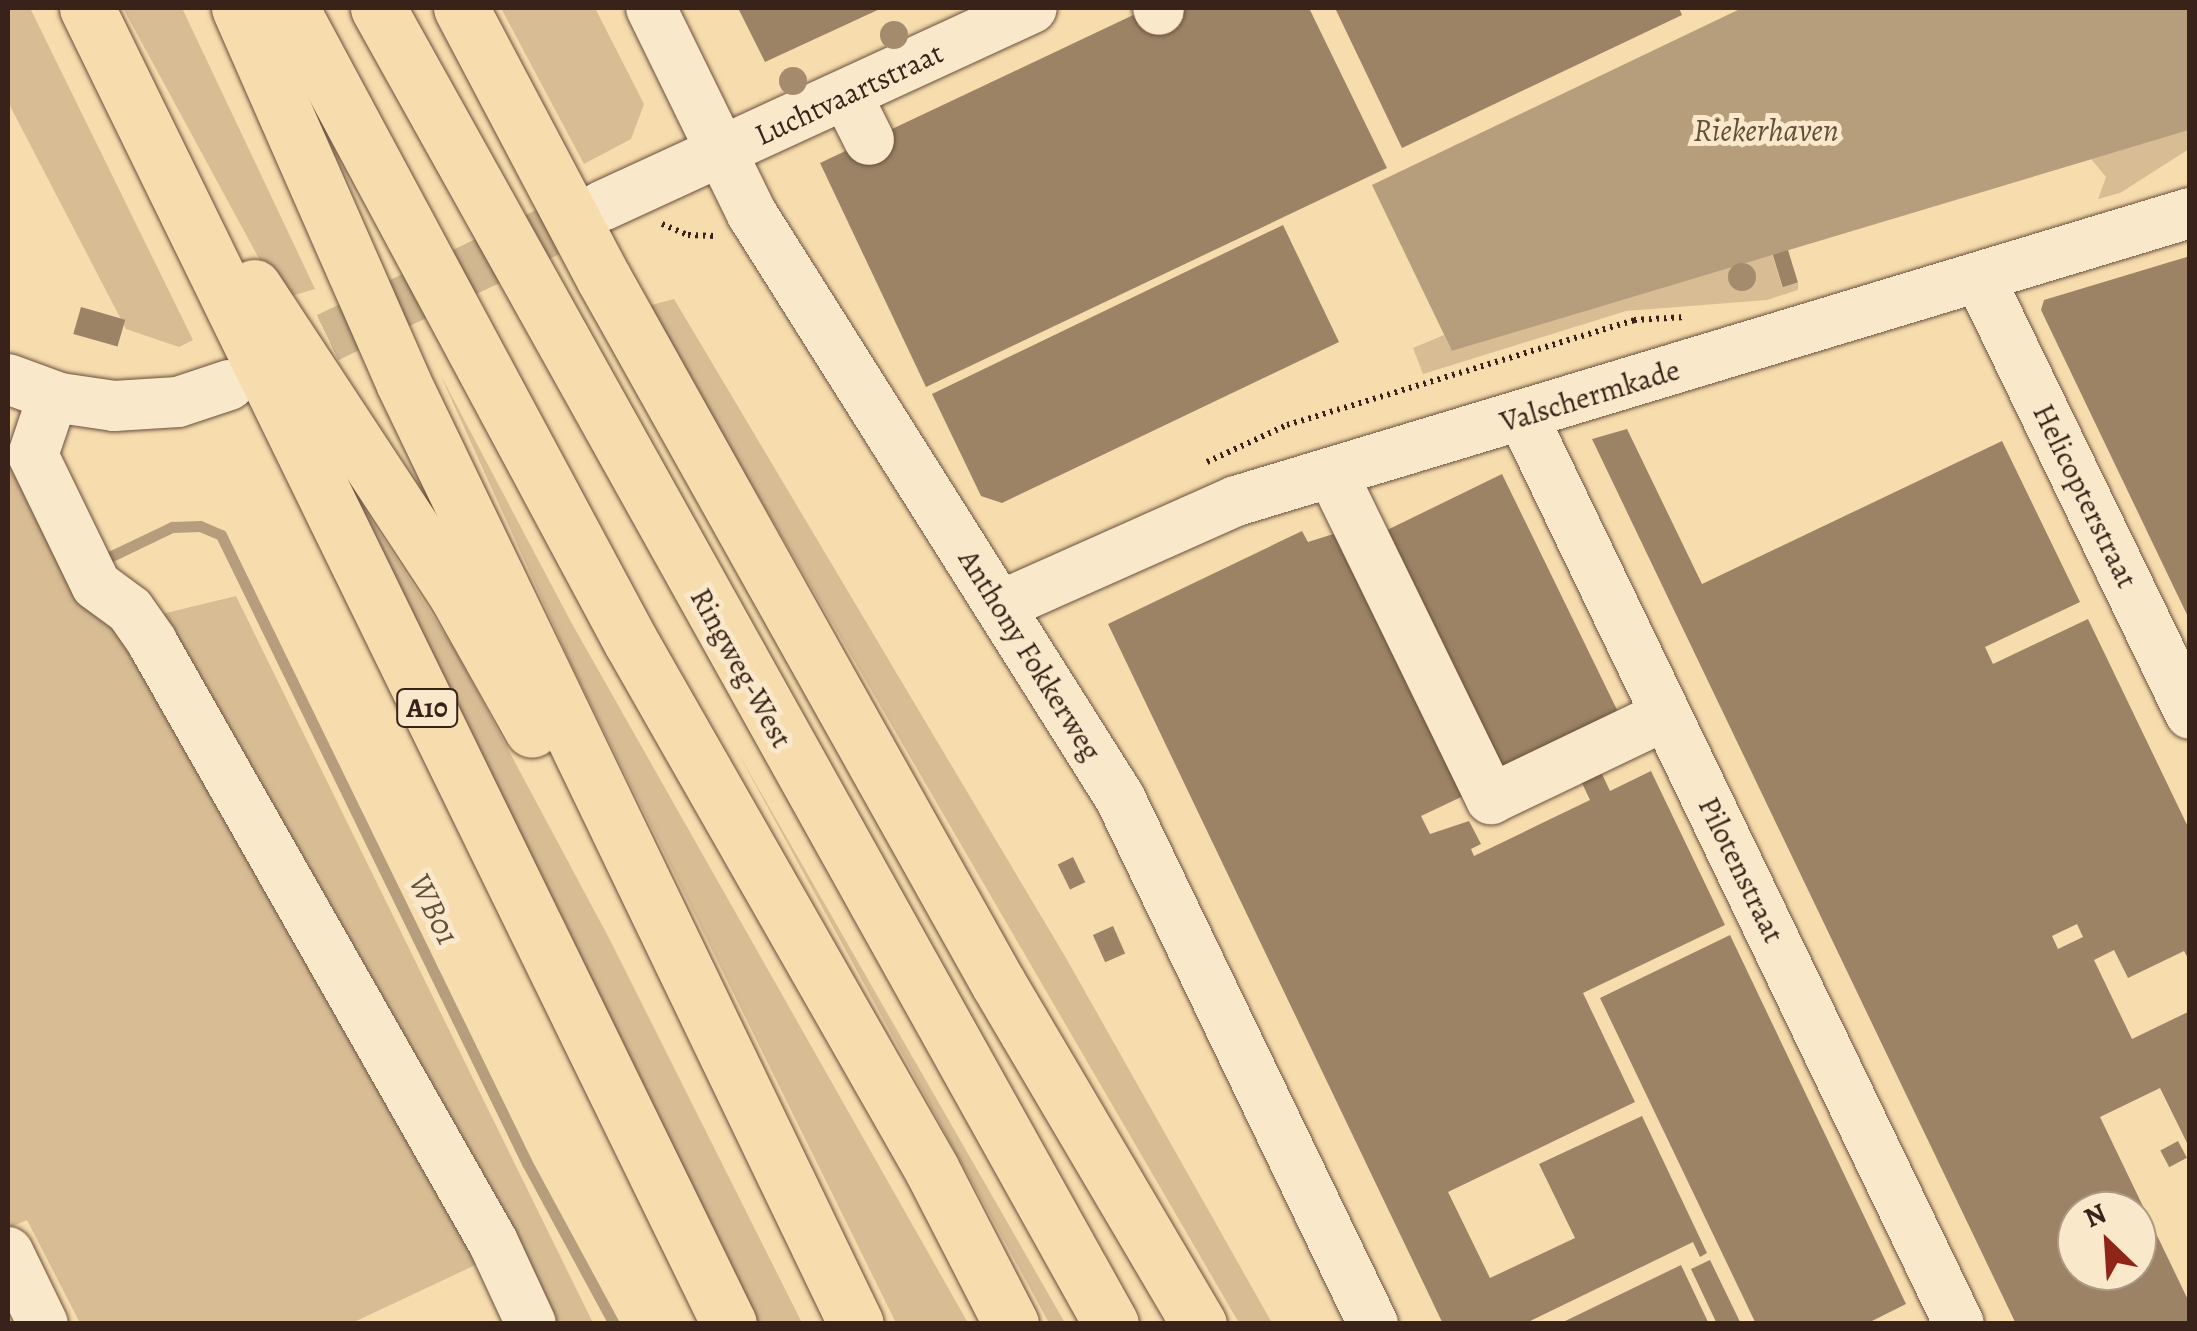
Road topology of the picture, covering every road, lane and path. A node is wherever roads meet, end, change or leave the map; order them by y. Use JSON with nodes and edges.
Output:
{"nodes":[{"id":1,"x":87,"y":8,"type":"edge"},
{"id":2,"x":239,"y":8,"type":"edge"},
{"id":3,"x":291,"y":8,"type":"edge"},
{"id":4,"x":378,"y":8,"type":"edge"},
{"id":5,"x":461,"y":8,"type":"edge"},
{"id":6,"x":651,"y":8,"type":"edge"},
{"id":7,"x":1032,"y":8,"type":"edge"},
{"id":8,"x":129,"y":90,"type":"junction"},
{"id":9,"x":847,"y":96,"type":"junction"},
{"id":10,"x":869,"y":140,"type":"dead end"},
{"id":11,"x":719,"y":153,"type":"junction"},
{"id":12,"x":602,"y":206,"type":"tunnel mouth"},
{"id":13,"x":2190,"y":213,"type":"edge"},
{"id":14,"x":752,"y":214,"type":"junction"},
{"id":15,"x":652,"y":221,"type":"dead end"},
{"id":16,"x":1980,"y":279,"type":"junction"},
{"id":17,"x":229,"y":385,"type":"tunnel mouth"},
{"id":18,"x":30,"y":388,"type":"edge"},
{"id":19,"x":1523,"y":418,"type":"junction"},
{"id":20,"x":1287,"y":425,"type":"dead end"},
{"id":21,"x":1197,"y":466,"type":"dead end"},
{"id":22,"x":1332,"y":473,"type":"junction"},
{"id":23,"x":1000,"y":606,"type":"junction"},
{"id":24,"x":2190,"y":714,"type":"edge"},
{"id":25,"x":1666,"y":715,"type":"junction"},
{"id":26,"x":615,"y":824,"type":"junction"},
{"id":27,"x":8,"y":1252,"type":"edge"},
{"id":28,"x":43,"y":1324,"type":"edge"},
{"id":29,"x":531,"y":1324,"type":"edge"},
{"id":30,"x":729,"y":1324,"type":"edge"},
{"id":31,"x":856,"y":1324,"type":"edge"},
{"id":32,"x":1011,"y":1324,"type":"edge"},
{"id":33,"x":1111,"y":1324,"type":"edge"},
{"id":34,"x":1199,"y":1324,"type":"edge"},
{"id":35,"x":1373,"y":1324,"type":"edge"},
{"id":36,"x":1959,"y":1324,"type":"edge"}],
"edges":[{"from":1,"to":8,"type":"highway","number":"A10"},
{"from":2,"to":26,"type":"highway","number":"A10"},
{"from":3,"to":32,"type":"highway"},
{"from":4,"to":33,"type":"highway","name":"Ringweg-West"},
{"from":5,"to":34,"type":"highway"},
{"from":6,"to":11,"type":"street","name":"Anthony Fokkerweg"},
{"from":7,"to":9,"type":"street","name":"Luchtvaartstraat"},
{"from":8,"to":26,"type":"highway","number":"A10"},
{"from":8,"to":30,"type":"highway","number":"A10"},
{"from":9,"to":10,"type":"street"},
{"from":9,"to":11,"type":"street","name":"Luchtvaartstraat"},
{"from":11,"to":12,"type":"street","name":"Luchtvaartstraat"},
{"from":11,"to":14,"type":"street","name":"Anthony Fokkerweg"},
{"from":13,"to":16,"type":"street","name":"Valschermkade"},
{"from":14,"to":15,"type":"path"},
{"from":14,"to":23,"type":"street","name":"Anthony Fokkerweg"},
{"from":16,"to":19,"type":"street","name":"Valschermkade"},
{"from":16,"to":24,"type":"street","name":"Helicopterstraat"},
{"from":17,"to":18,"type":"street"},
{"from":18,"to":29,"type":"street"},
{"from":19,"to":22,"type":"street","name":"Valschermkade"},
{"from":19,"to":25,"type":"street","name":"Pilotenstraat"},
{"from":20,"to":21,"type":"path"},
{"from":22,"to":23,"type":"street","name":"Valschermkade"},
{"from":22,"to":25,"type":"street"},
{"from":23,"to":35,"type":"street","name":"Anthony Fokkerweg"},
{"from":25,"to":36,"type":"street","name":"Pilotenstraat"},
{"from":26,"to":31,"type":"highway","number":"A10"},
{"from":27,"to":28,"type":"street"}]}
